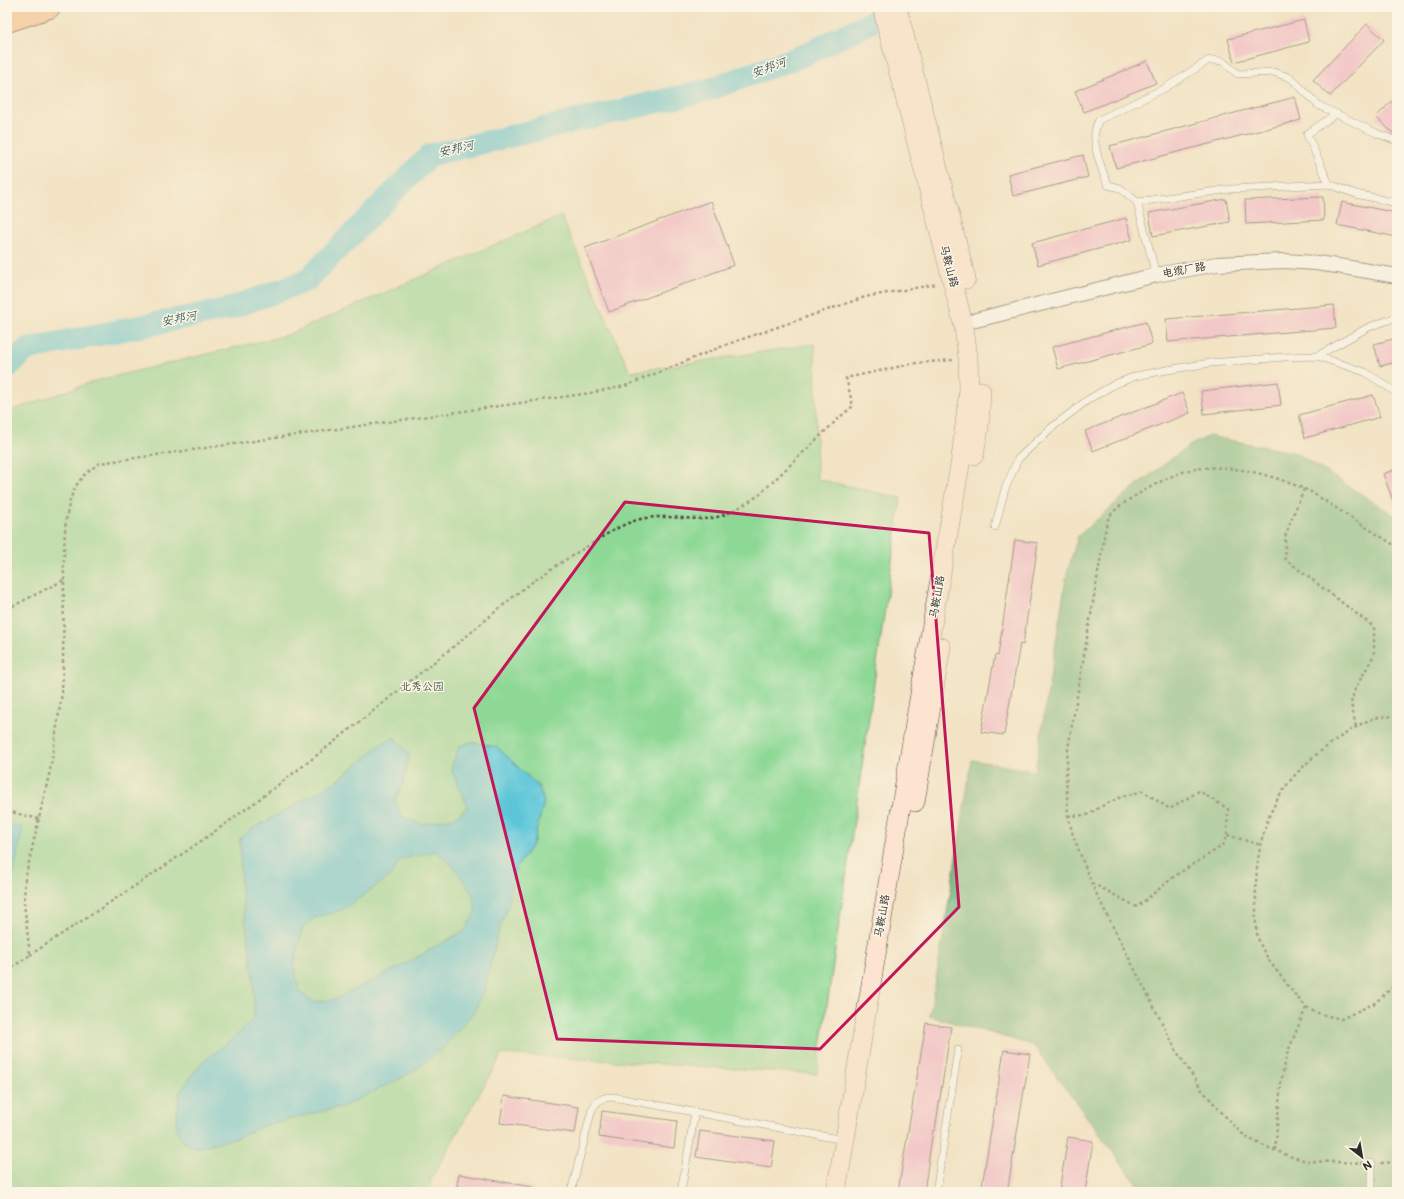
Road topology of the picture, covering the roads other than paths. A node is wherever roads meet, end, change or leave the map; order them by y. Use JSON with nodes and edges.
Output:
{"nodes":[{"id":1,"x":49,"y":7,"type":"edge"},
{"id":2,"x":882,"y":7,"type":"edge"},
{"id":3,"x":897,"y":7,"type":"edge"},
{"id":4,"x":7,"y":21,"type":"edge"},
{"id":5,"x":1336,"y":114,"type":"junction"},
{"id":6,"x":919,"y":126,"type":"junction"},
{"id":7,"x":1397,"y":141,"type":"edge"},
{"id":8,"x":1329,"y":184,"type":"junction"},
{"id":9,"x":1137,"y":202,"type":"junction"},
{"id":10,"x":1397,"y":203,"type":"edge"},
{"id":11,"x":1156,"y":275,"type":"junction"},
{"id":12,"x":1397,"y":276,"type":"edge"},
{"id":13,"x":1397,"y":317,"type":"edge"},
{"id":14,"x":976,"y":320,"type":"junction"},
{"id":15,"x":1317,"y":356,"type":"junction"},
{"id":16,"x":1397,"y":393,"type":"edge"},
{"id":17,"x":995,"y":527,"type":"dead end"},
{"id":18,"x":958,"y":1050,"type":"dead end"},
{"id":19,"x":695,"y":1112,"type":"junction"},
{"id":20,"x":845,"y":1140,"type":"junction"},
{"id":21,"x":1372,"y":1163,"type":"road end"},
{"id":22,"x":571,"y":1192,"type":"edge"},
{"id":23,"x":681,"y":1192,"type":"edge"},
{"id":24,"x":836,"y":1192,"type":"edge"},
{"id":25,"x":848,"y":1192,"type":"edge"},
{"id":26,"x":936,"y":1192,"type":"edge"},
{"id":27,"x":1372,"y":1192,"type":"edge"}],
"edges":[{"from":1,"to":4,"type":"highway"},
{"from":2,"to":6,"type":"main road","name":"马鞍山路"},
{"from":3,"to":6,"type":"main road","name":"马鞍山路"},
{"from":5,"to":7,"type":"lane"},
{"from":5,"to":8,"type":"lane"},
{"from":5,"to":9,"type":"lane"},
{"from":6,"to":14,"type":"main road","name":"马鞍山路"},
{"from":6,"to":20,"type":"main road","name":"马鞍山路"},
{"from":8,"to":9,"type":"lane"},
{"from":8,"to":10,"type":"lane"},
{"from":9,"to":11,"type":"lane"},
{"from":11,"to":12,"type":"street","name":"电缆厂路"},
{"from":11,"to":14,"type":"street","name":"电缆厂路"},
{"from":13,"to":15,"type":"lane"},
{"from":14,"to":25,"type":"main road","name":"马鞍山路"},
{"from":15,"to":16,"type":"lane"},
{"from":15,"to":17,"type":"lane"},
{"from":18,"to":26,"type":"lane"},
{"from":19,"to":20,"type":"lane"},
{"from":19,"to":22,"type":"lane"},
{"from":19,"to":23,"type":"lane"},
{"from":20,"to":24,"type":"main road","name":"马鞍山路"},
{"from":21,"to":27,"type":"lane"}]}
